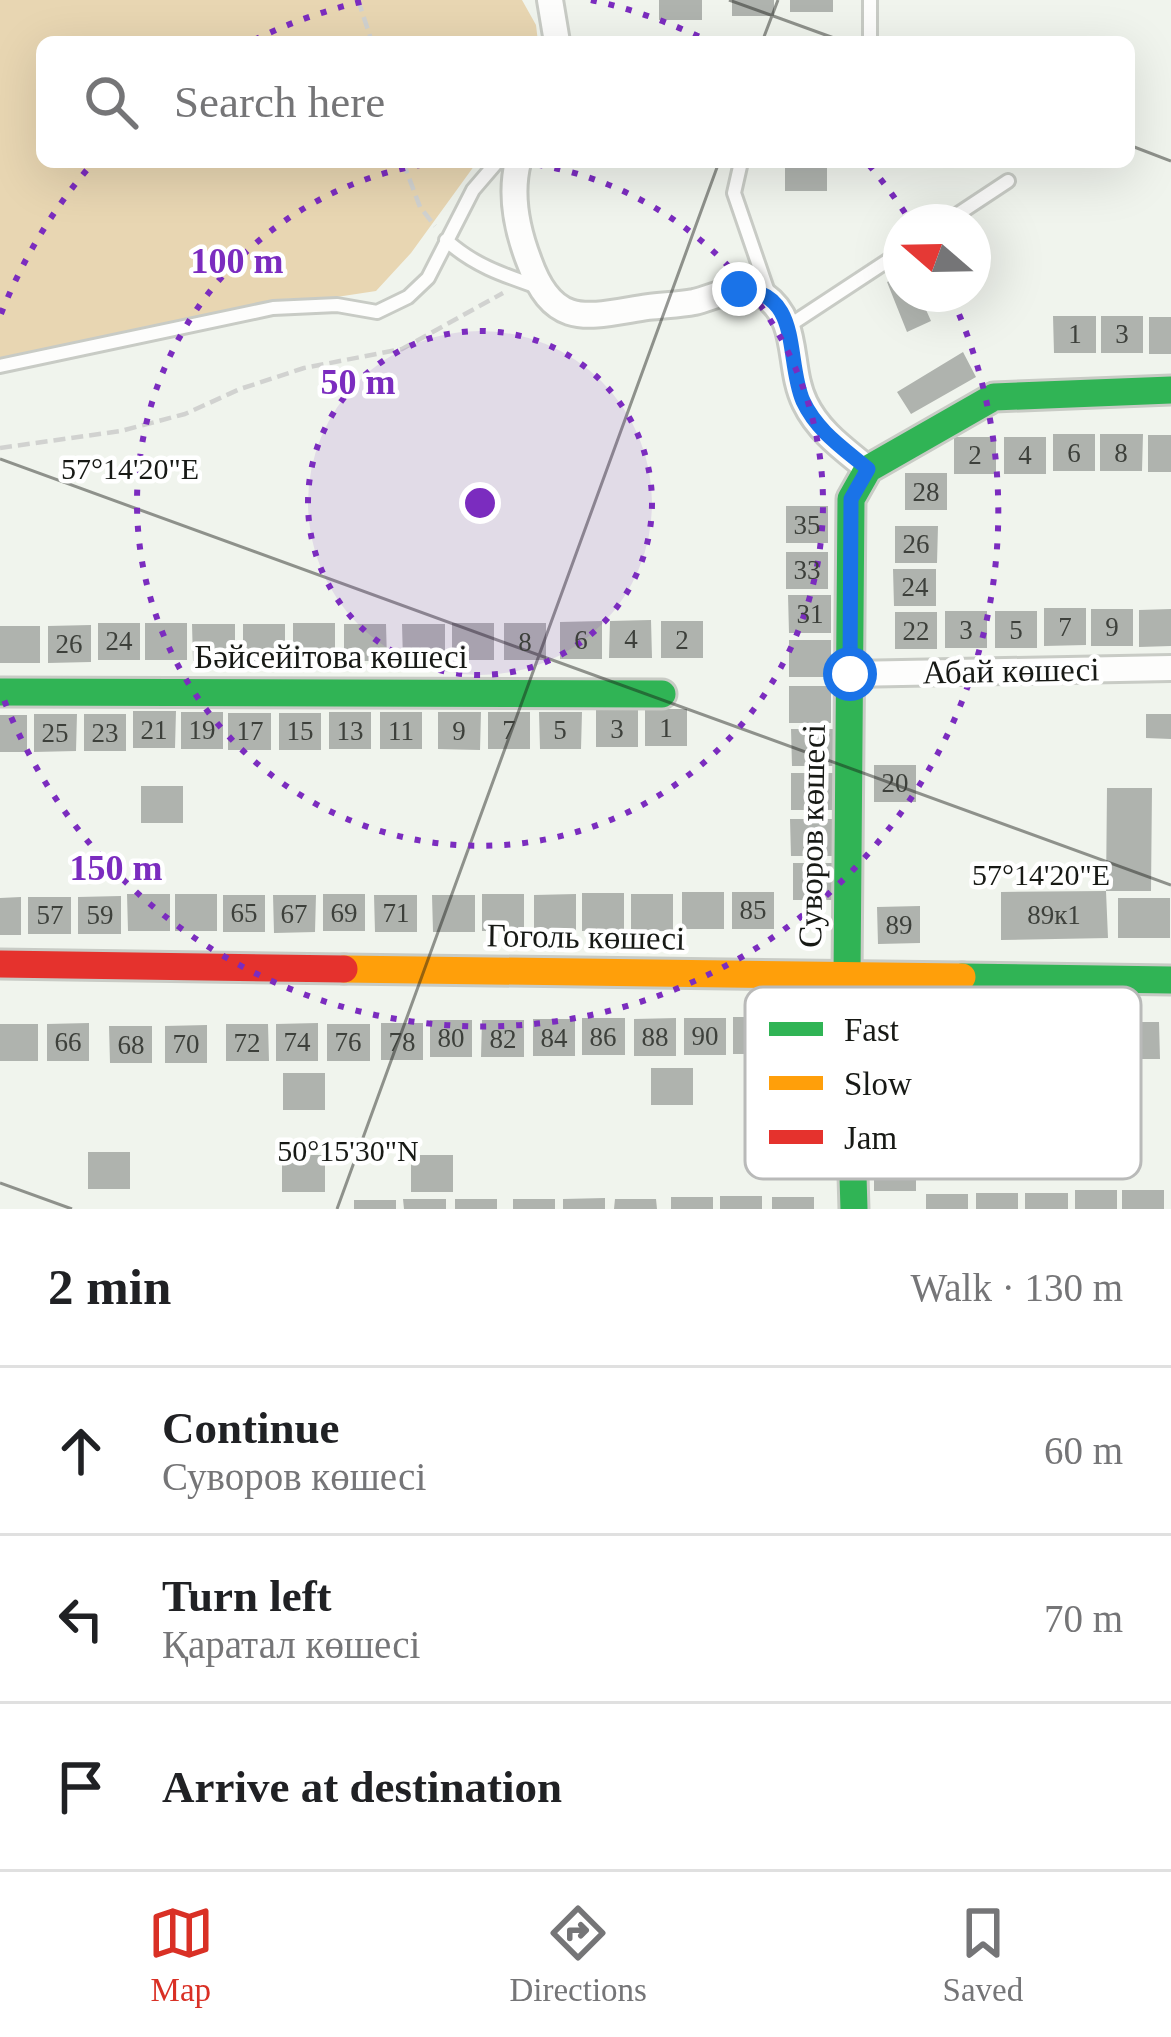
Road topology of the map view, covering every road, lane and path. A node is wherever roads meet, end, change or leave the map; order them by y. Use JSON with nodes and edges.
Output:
{"nodes":[{"id":1,"x":358,"y":0,"type":"edge"},
{"id":2,"x":550,"y":0,"type":"edge"},
{"id":3,"x":870,"y":0,"type":"edge"},
{"id":4,"x":370,"y":36,"type":"edge"},
{"id":5,"x":556,"y":36,"type":"edge"},
{"id":6,"x":871,"y":36,"type":"edge"},
{"id":7,"x":405,"y":168,"type":"edge"},
{"id":8,"x":492,"y":168,"type":"edge"},
{"id":9,"x":516,"y":168,"type":"edge"},
{"id":10,"x":740,"y":168,"type":"edge"},
{"id":11,"x":1008,"y":181,"type":"dead end"},
{"id":12,"x":973,"y":204,"type":"edge"},
{"id":13,"x":446,"y":240,"type":"junction"},
{"id":14,"x":883,"y":264,"type":"edge"},
{"id":15,"x":538,"y":286,"type":"junction"},
{"id":16,"x":771,"y":299,"type":"junction"},
{"id":17,"x":790,"y":325,"type":"junction"},
{"id":18,"x":0,"y":366,"type":"edge"},
{"id":19,"x":1171,"y":390,"type":"edge"},
{"id":20,"x":0,"y":448,"type":"edge"},
{"id":21,"x":868,"y":469,"type":"junction"},
{"id":22,"x":1171,"y":668,"type":"edge"},
{"id":23,"x":850,"y":674,"type":"junction"},
{"id":24,"x":0,"y":692,"type":"edge"},
{"id":25,"x":662,"y":694,"type":"dead end"},
{"id":26,"x":0,"y":964,"type":"edge"},
{"id":27,"x":847,"y":977,"type":"junction"},
{"id":28,"x":1171,"y":980,"type":"edge"},
{"id":29,"x":847,"y":987,"type":"edge"},
{"id":30,"x":853,"y":1179,"type":"edge"},
{"id":31,"x":854,"y":1209,"type":"edge"}],
"edges":[{"from":1,"to":4,"type":"path"},
{"from":2,"to":5,"type":"street"},
{"from":3,"to":6,"type":"lane"},
{"from":7,"to":13,"type":"path"},
{"from":8,"to":13,"type":"lane"},
{"from":9,"to":15,"type":"street"},
{"from":10,"to":16,"type":"lane"},
{"from":11,"to":12,"type":"lane"},
{"from":13,"to":15,"type":"lane"},
{"from":13,"to":18,"type":"lane"},
{"from":14,"to":17,"type":"lane"},
{"from":15,"to":16,"type":"street"},
{"from":15,"to":20,"type":"path"},
{"from":16,"to":17,"type":"street"},
{"from":17,"to":21,"type":"street"},
{"from":19,"to":21,"type":"street"},
{"from":21,"to":23,"type":"street","name":"Суворов көшесі"},
{"from":22,"to":23,"type":"street","name":"Абай көшесі"},
{"from":23,"to":27,"type":"street","name":"Суворов көшесі"},
{"from":24,"to":25,"type":"street","name":"Бәйсейітова көшесі"},
{"from":26,"to":27,"type":"street","name":"Гоголь көшесі"},
{"from":27,"to":28,"type":"street","name":"Гоголь көшесі"},
{"from":27,"to":29,"type":"street","name":"Суворов көшесі"},
{"from":30,"to":31,"type":"street","name":"Суворов көшесі"}]}
